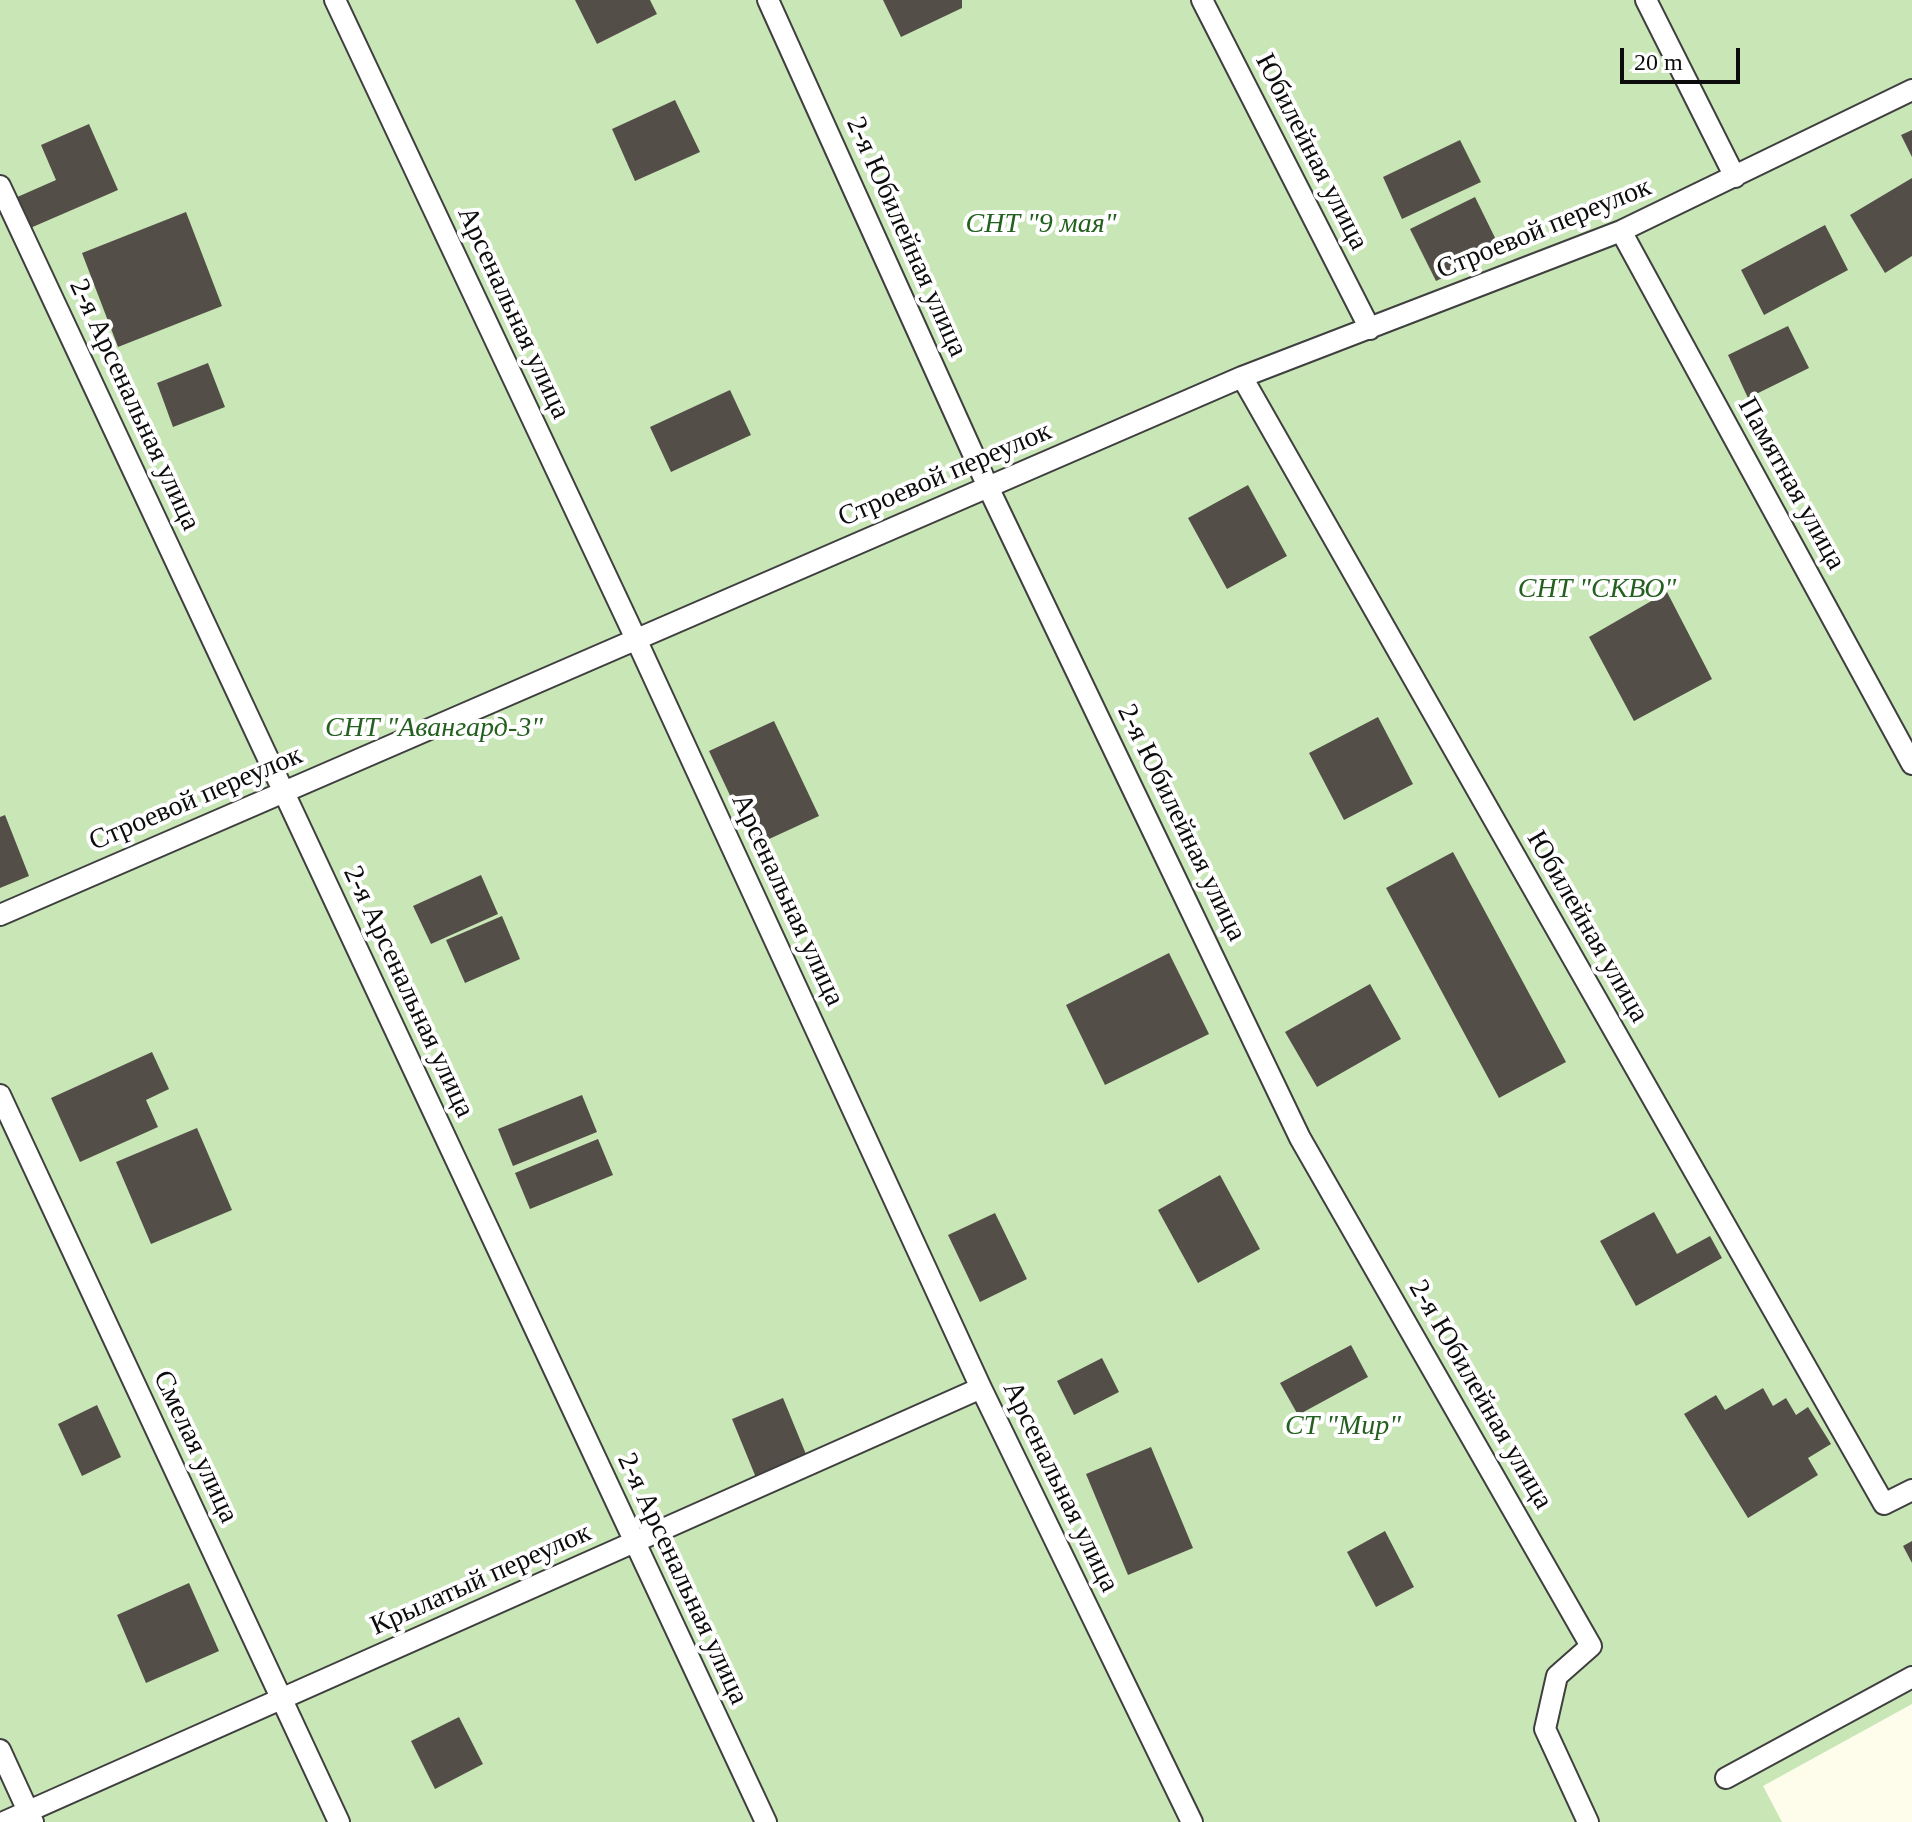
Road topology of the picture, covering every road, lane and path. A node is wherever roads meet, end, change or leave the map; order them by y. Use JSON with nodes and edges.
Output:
{"nodes":[{"id":1,"x":335,"y":0,"type":"edge"},
{"id":2,"x":768,"y":0,"type":"edge"},
{"id":3,"x":1202,"y":0,"type":"edge"},
{"id":4,"x":1646,"y":0,"type":"edge"},
{"id":5,"x":1912,"y":90,"type":"edge"},
{"id":6,"x":1735,"y":177,"type":"junction"},
{"id":7,"x":0,"y":186,"type":"edge"},
{"id":8,"x":1621,"y":231,"type":"junction"},
{"id":9,"x":1370,"y":329,"type":"junction"},
{"id":10,"x":1242,"y":377,"type":"junction"},
{"id":11,"x":988,"y":487,"type":"junction"},
{"id":12,"x":636,"y":639,"type":"junction"},
{"id":13,"x":1912,"y":764,"type":"edge"},
{"id":14,"x":284,"y":792,"type":"junction"},
{"id":15,"x":0,"y":915,"type":"edge"},
{"id":16,"x":0,"y":1095,"type":"edge"},
{"id":17,"x":981,"y":1388,"type":"junction"},
{"id":18,"x":1912,"y":1490,"type":"edge"},
{"id":19,"x":633,"y":1543,"type":"junction"},
{"id":20,"x":1912,"y":1677,"type":"edge"},
{"id":21,"x":283,"y":1698,"type":"junction"},
{"id":22,"x":0,"y":1750,"type":"edge"},
{"id":23,"x":1726,"y":1778,"type":"dead end"},
{"id":24,"x":30,"y":1817,"type":"edge"},
{"id":25,"x":4,"y":1822,"type":"edge"},
{"id":26,"x":339,"y":1822,"type":"edge"},
{"id":27,"x":766,"y":1822,"type":"edge"},
{"id":28,"x":1192,"y":1822,"type":"edge"},
{"id":29,"x":1588,"y":1822,"type":"edge"}],
"edges":[{"from":1,"to":12,"type":"lane","name":"Арсенальная улица"},
{"from":2,"to":11,"type":"lane","name":"2-я Юбилейная улица"},
{"from":3,"to":9,"type":"lane","name":"Юбилейная улица"},
{"from":4,"to":6,"type":"lane"},
{"from":5,"to":6,"type":"lane","name":"Строевой переулок"},
{"from":6,"to":8,"type":"lane","name":"Строевой переулок"},
{"from":7,"to":14,"type":"lane","name":"2-я Арсенальная улица"},
{"from":8,"to":9,"type":"lane","name":"Строевой переулок"},
{"from":8,"to":13,"type":"lane","name":"Памятная улица"},
{"from":9,"to":10,"type":"lane","name":"Строевой переулок"},
{"from":10,"to":11,"type":"lane","name":"Строевой переулок"},
{"from":10,"to":18,"type":"lane","name":"Юбилейная улица"},
{"from":11,"to":12,"type":"lane","name":"Строевой переулок"},
{"from":11,"to":29,"type":"lane","name":"2-я Юбилейная улица"},
{"from":12,"to":14,"type":"lane","name":"Строевой переулок"},
{"from":12,"to":17,"type":"lane","name":"Арсенальная улица"},
{"from":14,"to":15,"type":"lane","name":"Строевой переулок"},
{"from":14,"to":19,"type":"lane","name":"2-я Арсенальная улица"},
{"from":16,"to":21,"type":"lane","name":"Смелая улица"},
{"from":17,"to":19,"type":"lane","name":"Крылатый переулок"},
{"from":17,"to":28,"type":"lane","name":"Арсенальная улица"},
{"from":19,"to":21,"type":"lane","name":"Крылатый переулок"},
{"from":19,"to":27,"type":"lane","name":"2-я Арсенальная улица"},
{"from":20,"to":23,"type":"lane"},
{"from":21,"to":24,"type":"lane","name":"Крылатый переулок"},
{"from":21,"to":26,"type":"lane","name":"Смелая улица"},
{"from":22,"to":24,"type":"lane"},
{"from":24,"to":25,"type":"lane","name":"Крылатый переулок"}]}
